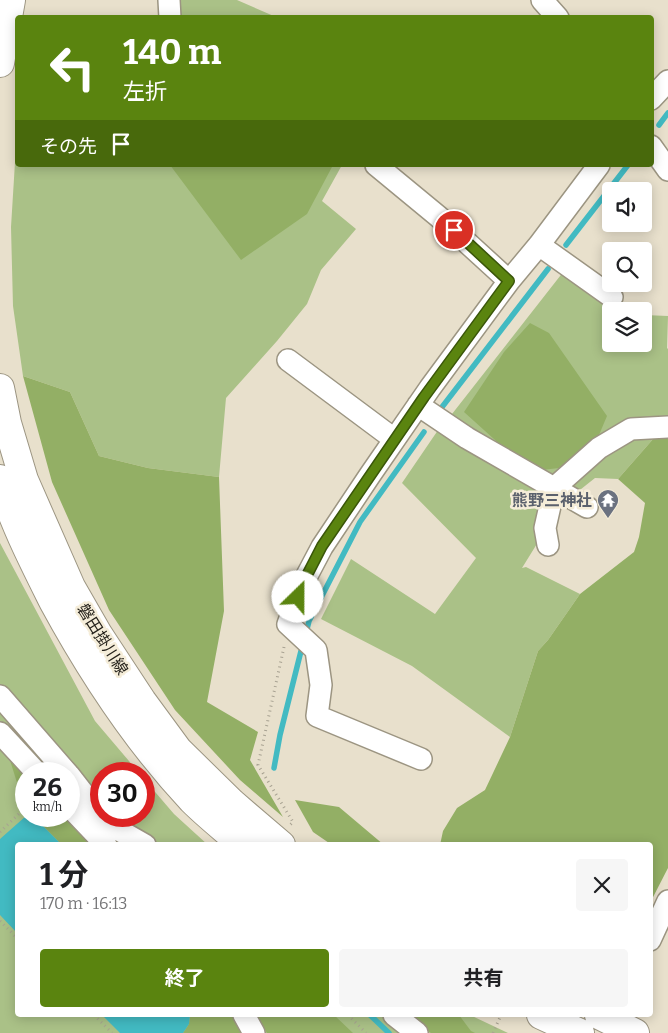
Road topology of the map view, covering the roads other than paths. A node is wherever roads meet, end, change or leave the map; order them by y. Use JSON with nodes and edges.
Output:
{"nodes":[{"id":1,"x":169,"y":0,"type":"edge"},
{"id":2,"x":542,"y":0,"type":"edge"},
{"id":3,"x":7,"y":4,"type":"edge"},
{"id":4,"x":170,"y":15,"type":"edge"},
{"id":5,"x":555,"y":15,"type":"edge"},
{"id":6,"x":0,"y":63,"type":"edge"},
{"id":7,"x":668,"y":81,"type":"edge"},
{"id":8,"x":654,"y":97,"type":"edge"},
{"id":9,"x":654,"y":150,"type":"edge"},
{"id":10,"x":378,"y":167,"type":"edge"},
{"id":11,"x":597,"y":167,"type":"edge"},
{"id":12,"x":668,"y":170,"type":"edge"},
{"id":13,"x":539,"y":244,"type":"junction"},
{"id":14,"x":509,"y":281,"type":"junction"},
{"id":15,"x":612,"y":297,"type":"dead end"},
{"id":16,"x":288,"y":360,"type":"dead end"},
{"id":17,"x":0,"y":388,"type":"edge"},
{"id":18,"x":418,"y":406,"type":"junction"},
{"id":19,"x":668,"y":427,"type":"edge"},
{"id":20,"x":394,"y":440,"type":"junction"},
{"id":21,"x":0,"y":479,"type":"edge"},
{"id":22,"x":554,"y":488,"type":"junction"},
{"id":23,"x":587,"y":507,"type":"dead end"},
{"id":24,"x":548,"y":544,"type":"dead end"},
{"id":25,"x":0,"y":696,"type":"edge"},
{"id":26,"x":0,"y":733,"type":"edge"},
{"id":27,"x":421,"y":759,"type":"dead end"},
{"id":28,"x":27,"y":762,"type":"edge"},
{"id":29,"x":58,"y":762,"type":"edge"},
{"id":30,"x":80,"y":789,"type":"edge"},
{"id":31,"x":90,"y":802,"type":"edge"},
{"id":32,"x":80,"y":818,"type":"edge"},
{"id":33,"x":115,"y":827,"type":"edge"},
{"id":34,"x":285,"y":836,"type":"edge"},
{"id":35,"x":103,"y":842,"type":"edge"},
{"id":36,"x":140,"y":842,"type":"edge"},
{"id":37,"x":240,"y":842,"type":"edge"},
{"id":38,"x":668,"y":900,"type":"edge"},
{"id":39,"x":653,"y":933,"type":"edge"},
{"id":40,"x":245,"y":1017,"type":"edge"},
{"id":41,"x":397,"y":1017,"type":"edge"},
{"id":42,"x":545,"y":1017,"type":"edge"},
{"id":43,"x":254,"y":1033,"type":"edge"},
{"id":44,"x":418,"y":1033,"type":"edge"},
{"id":45,"x":580,"y":1033,"type":"edge"}],
"edges":[{"from":1,"to":4,"type":"street"},
{"from":2,"to":5,"type":"street"},
{"from":3,"to":6,"type":"main road"},
{"from":7,"to":8,"type":"street"},
{"from":9,"to":12,"type":"street"},
{"from":10,"to":14,"type":"street"},
{"from":11,"to":13,"type":"street"},
{"from":13,"to":14,"type":"street"},
{"from":13,"to":15,"type":"street"},
{"from":14,"to":18,"type":"street"},
{"from":16,"to":20,"type":"street"},
{"from":17,"to":34,"type":"main road","name":"磐田掛川線"},
{"from":18,"to":20,"type":"street"},
{"from":18,"to":22,"type":"street"},
{"from":19,"to":22,"type":"street"},
{"from":20,"to":27,"type":"street"},
{"from":21,"to":37,"type":"main road","name":"磐田掛川線"},
{"from":22,"to":23,"type":"street"},
{"from":22,"to":24,"type":"street"},
{"from":25,"to":29,"type":"street"},
{"from":26,"to":28,"type":"street"},
{"from":30,"to":31,"type":"street"},
{"from":32,"to":35,"type":"street"},
{"from":33,"to":36,"type":"street"},
{"from":38,"to":39,"type":"street"},
{"from":40,"to":43,"type":"street"},
{"from":41,"to":44,"type":"street"},
{"from":42,"to":45,"type":"main road"}]}
